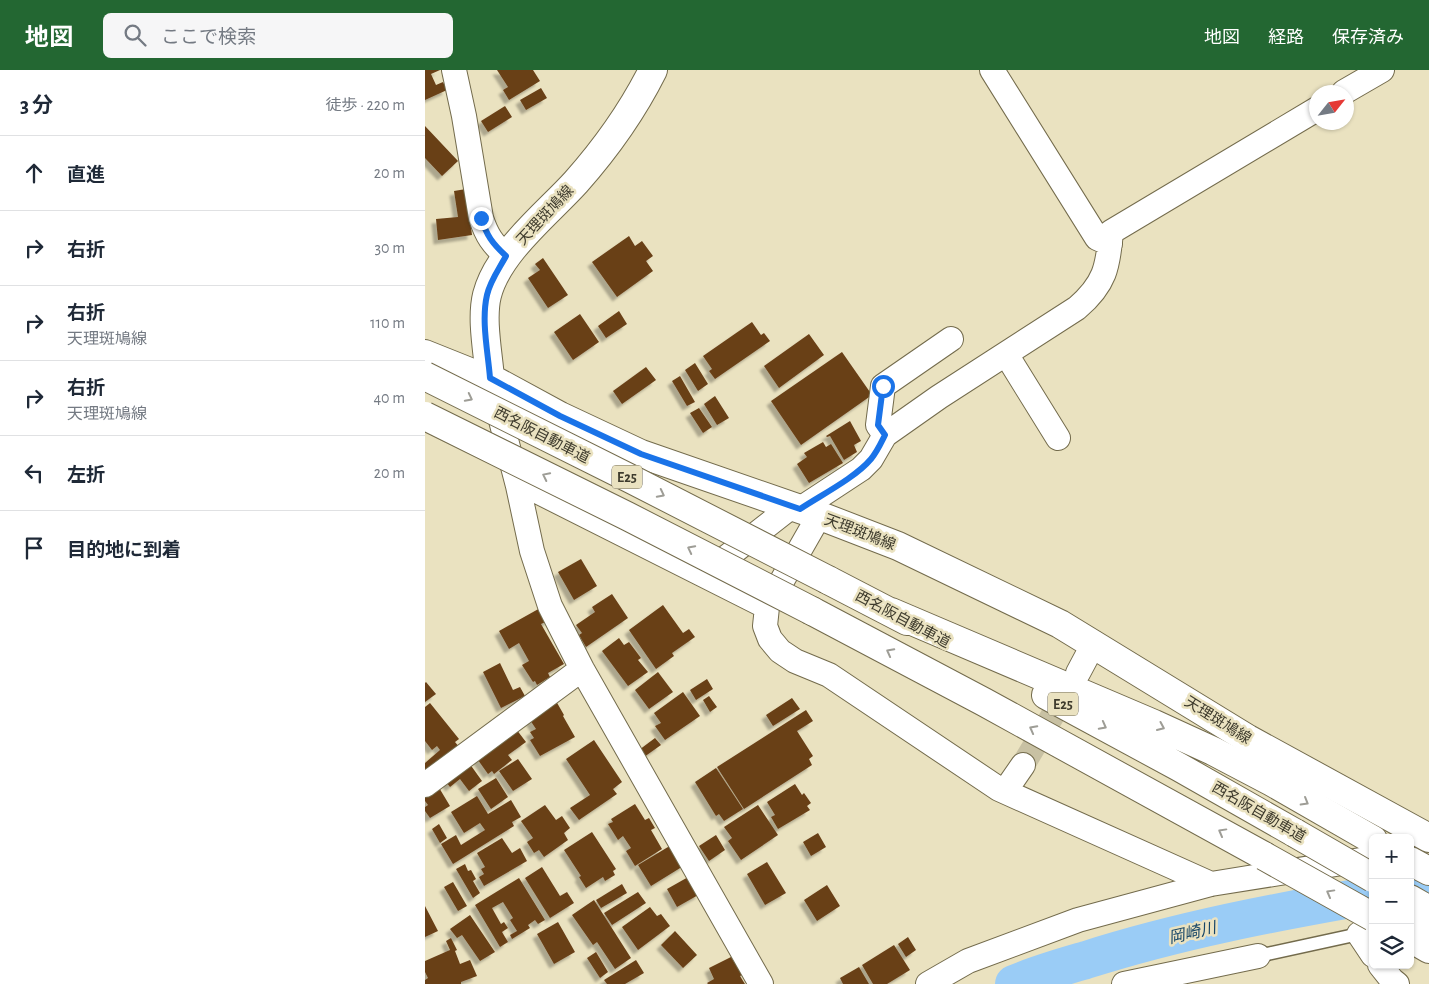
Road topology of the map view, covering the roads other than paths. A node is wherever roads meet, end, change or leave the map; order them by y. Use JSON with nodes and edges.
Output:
{"nodes":[{"id":1,"x":454,"y":70,"type":"edge"},
{"id":2,"x":653,"y":70,"type":"edge"},
{"id":3,"x":992,"y":70,"type":"edge"},
{"id":4,"x":1382,"y":70,"type":"edge"},
{"id":5,"x":1354,"y":86,"type":"edge"},
{"id":6,"x":1309,"y":114,"type":"edge"},
{"id":7,"x":1110,"y":244,"type":"junction"},
{"id":8,"x":506,"y":256,"type":"junction"},
{"id":9,"x":951,"y":340,"type":"dead end"},
{"id":10,"x":425,"y":352,"type":"edge"},
{"id":11,"x":1006,"y":354,"type":"junction"},
{"id":12,"x":425,"y":376,"type":"edge"},
{"id":13,"x":490,"y":378,"type":"junction"},
{"id":14,"x":425,"y":416,"type":"edge"},
{"id":15,"x":885,"y":435,"type":"junction"},
{"id":16,"x":1058,"y":438,"type":"dead end"},
{"id":17,"x":517,"y":481,"type":"junction"},
{"id":18,"x":804,"y":510,"type":"junction"},
{"id":19,"x":704,"y":575,"type":"junction"},
{"id":20,"x":767,"y":608,"type":"junction"},
{"id":21,"x":891,"y":612,"type":"junction"},
{"id":22,"x":1094,"y":644,"type":"junction"},
{"id":23,"x":582,"y":669,"type":"junction"},
{"id":24,"x":1078,"y":673,"type":"tunnel mouth"},
{"id":25,"x":1023,"y":765,"type":"tunnel mouth"},
{"id":26,"x":425,"y":785,"type":"edge"},
{"id":27,"x":1005,"y":792,"type":"junction"},
{"id":28,"x":1369,"y":838,"type":"edge"},
{"id":29,"x":1429,"y":838,"type":"edge"},
{"id":30,"x":1429,"y":849,"type":"edge"},
{"id":31,"x":1414,"y":851,"type":"edge"},
{"id":32,"x":1369,"y":859,"type":"edge"},
{"id":33,"x":1414,"y":863,"type":"edge"},
{"id":34,"x":1429,"y":871,"type":"edge"},
{"id":35,"x":1369,"y":876,"type":"edge"},
{"id":36,"x":1211,"y":884,"type":"junction"},
{"id":37,"x":1414,"y":901,"type":"edge"},
{"id":38,"x":1429,"y":910,"type":"edge"},
{"id":39,"x":1429,"y":924,"type":"edge"},
{"id":40,"x":1414,"y":926,"type":"edge"},
{"id":41,"x":1368,"y":927,"type":"edge"},
{"id":42,"x":1414,"y":940,"type":"edge"},
{"id":43,"x":1429,"y":949,"type":"edge"},
{"id":44,"x":1257,"y":956,"type":"joint"},
{"id":45,"x":1383,"y":969,"type":"edge"},
{"id":46,"x":761,"y":984,"type":"edge"},
{"id":47,"x":928,"y":984,"type":"edge"},
{"id":48,"x":1124,"y":984,"type":"edge"},
{"id":49,"x":1397,"y":984,"type":"edge"}],
"edges":[{"from":1,"to":8,"type":"street"},
{"from":2,"to":8,"type":"main road","name":"天理斑鳩線"},
{"from":3,"to":7,"type":"street"},
{"from":4,"to":5,"type":"street"},
{"from":6,"to":7,"type":"street"},
{"from":7,"to":11,"type":"street"},
{"from":8,"to":13,"type":"main road","name":"天理斑鳩線"},
{"from":9,"to":15,"type":"street"},
{"from":10,"to":13,"type":"street"},
{"from":11,"to":15,"type":"street"},
{"from":11,"to":16,"type":"street"},
{"from":12,"to":21,"type":"main road","name":"西名阪自動車道","number":"E25","one_way":true,"bridge":true},
{"from":13,"to":17,"type":"street"},
{"from":13,"to":18,"type":"main road","name":"天理斑鳩線"},
{"from":41,"to":14,"type":"main road","number":"E25","one_way":true,"bridge":true},
{"from":15,"to":18,"type":"street"},
{"from":17,"to":19,"type":"street"},
{"from":17,"to":23,"type":"street"},
{"from":18,"to":19,"type":"street"},
{"from":18,"to":20,"type":"street"},
{"from":18,"to":22,"type":"main road","name":"天理斑鳩線"},
{"from":19,"to":20,"type":"street"},
{"from":20,"to":27,"type":"street"},
{"from":21,"to":28,"type":"main road","one_way":true},
{"from":21,"to":35,"type":"main road","name":"西名阪自動車道","number":"E25","one_way":true,"bridge":true},
{"from":22,"to":24,"type":"street"},
{"from":22,"to":29,"type":"main road","name":"天理斑鳩線"},
{"from":23,"to":26,"type":"street"},
{"from":23,"to":46,"type":"street"},
{"from":25,"to":27,"type":"street"},
{"from":27,"to":36,"type":"street"},
{"from":30,"to":31,"type":"street"},
{"from":32,"to":36,"type":"street"},
{"from":33,"to":34,"type":"main road"},
{"from":36,"to":47,"type":"street"},
{"from":37,"to":38,"type":"main road"},
{"from":39,"to":40,"type":"street"},
{"from":41,"to":44,"type":"lane"},
{"from":42,"to":43,"type":"main road"},
{"from":44,"to":48,"type":"street"},
{"from":45,"to":49,"type":"street"}]}
